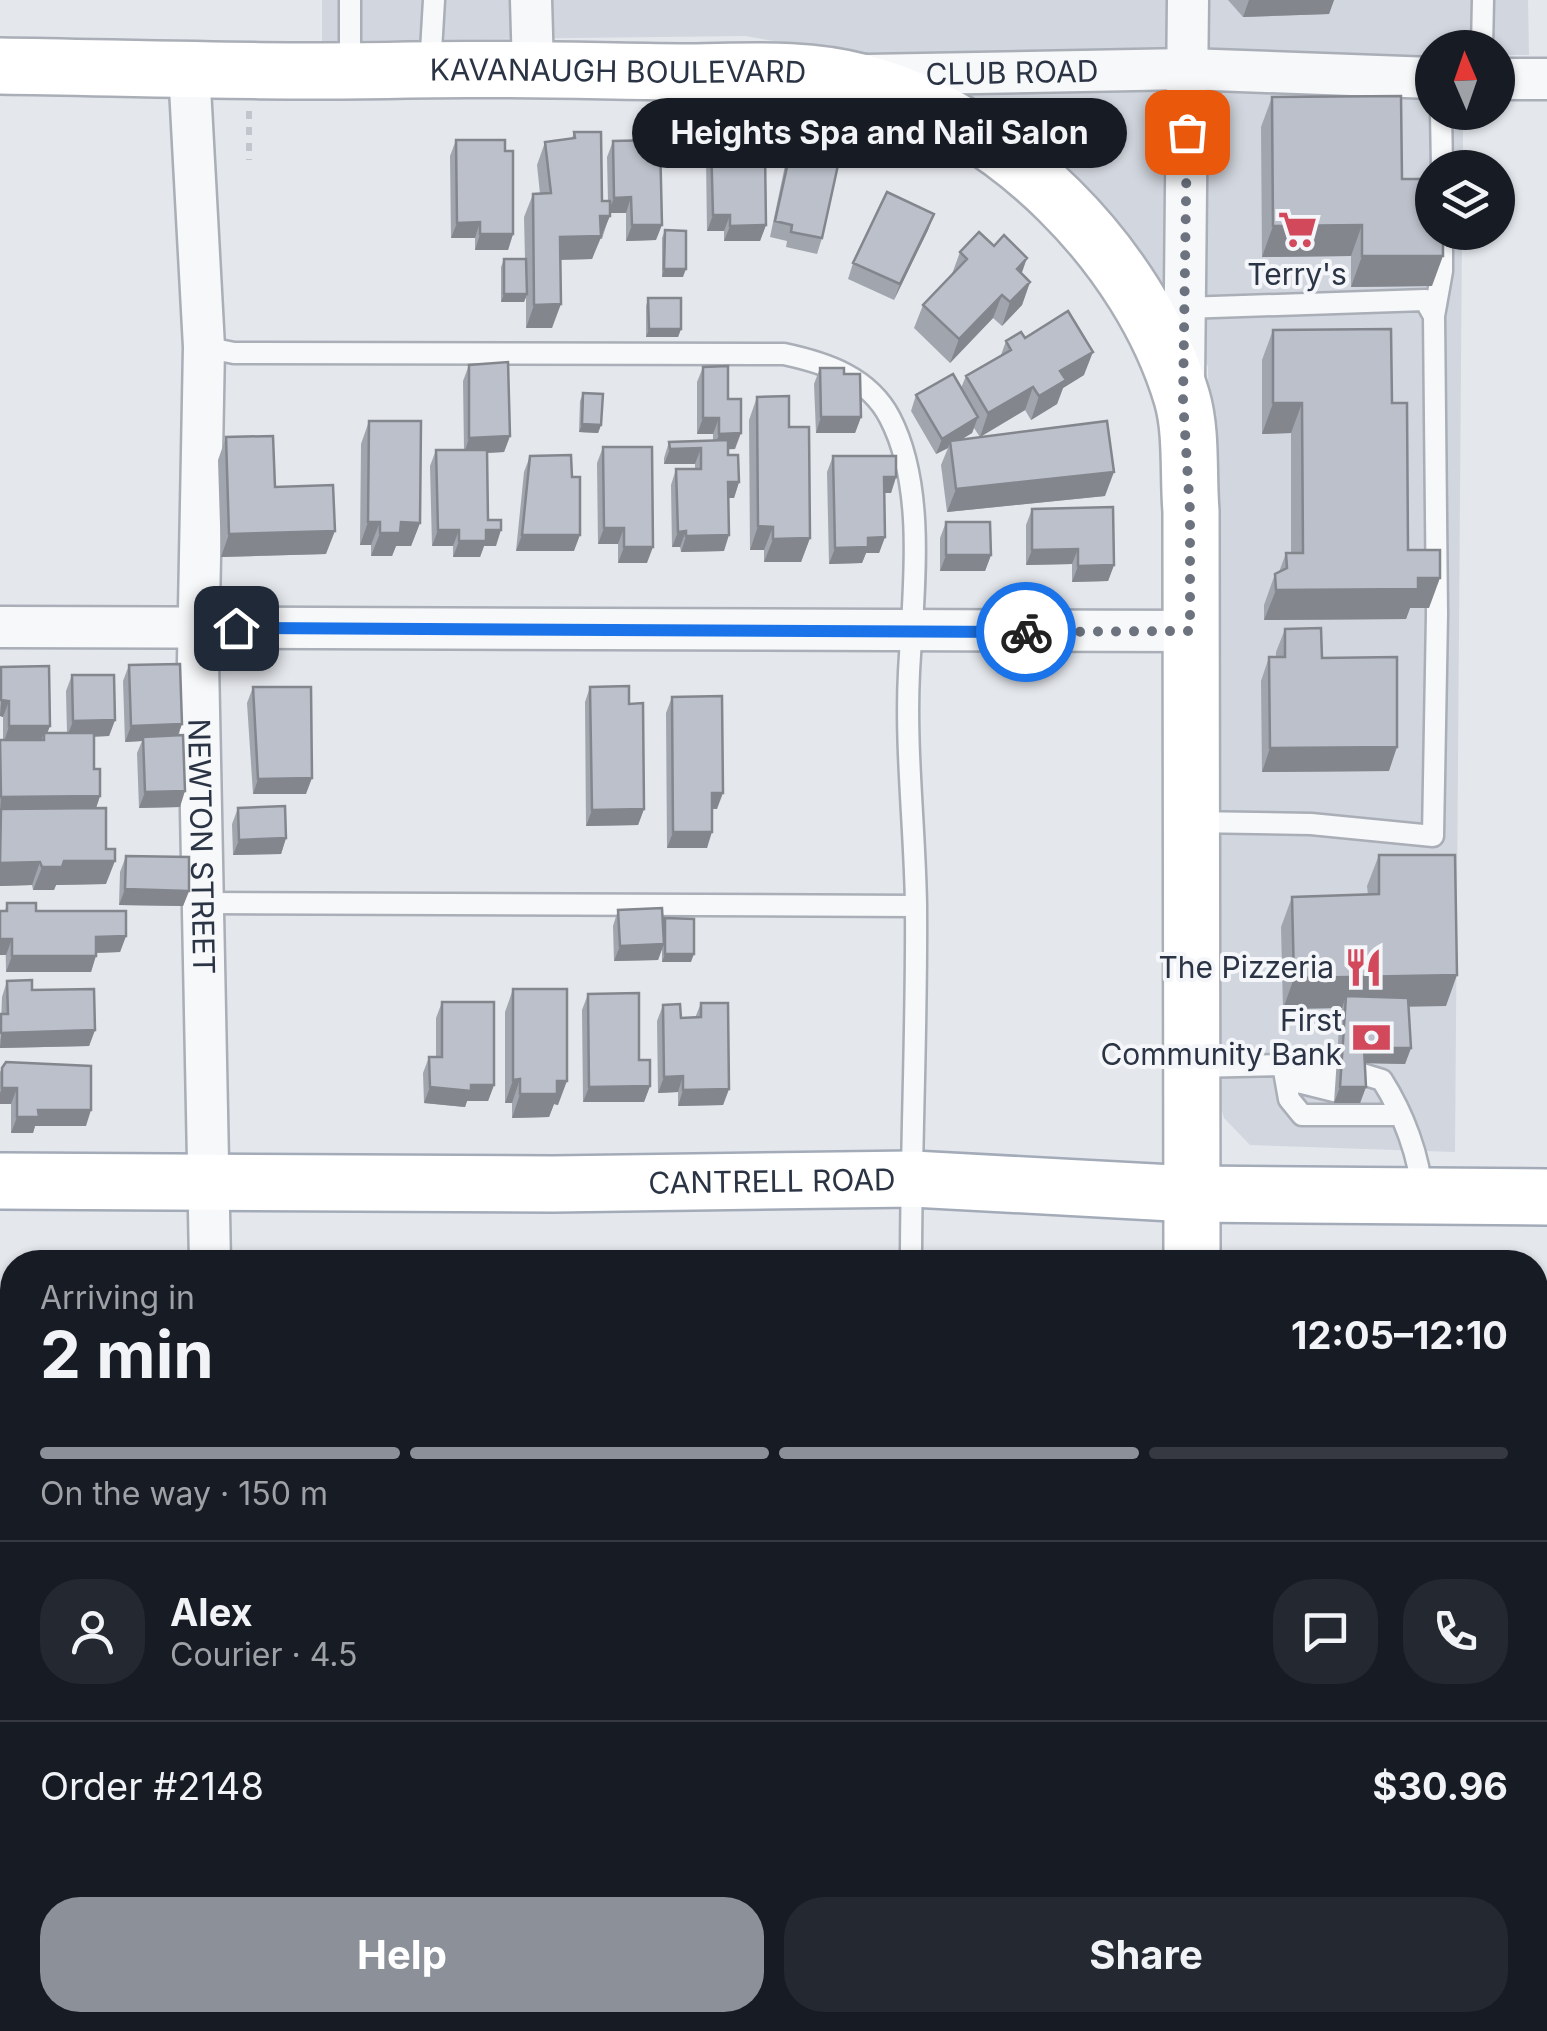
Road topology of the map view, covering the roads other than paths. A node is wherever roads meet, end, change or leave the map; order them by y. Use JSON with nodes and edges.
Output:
{"nodes":[{"id":1,"x":350,"y":0,"type":"edge"},
{"id":2,"x":434,"y":0,"type":"edge"},
{"id":3,"x":531,"y":0,"type":"edge"},
{"id":4,"x":1188,"y":0,"type":"edge"},
{"id":5,"x":1482,"y":0,"type":"edge"},
{"id":6,"x":1482,"y":30,"type":"edge"},
{"id":7,"x":0,"y":66,"type":"edge"},
{"id":8,"x":532,"y":68,"type":"junction"},
{"id":9,"x":189,"y":69,"type":"junction"},
{"id":10,"x":430,"y":69,"type":"junction"},
{"id":11,"x":1187,"y":69,"type":"junction"},
{"id":12,"x":350,"y":71,"type":"junction"},
{"id":13,"x":832,"y":77,"type":"junction"},
{"id":14,"x":1415,"y":77,"type":"edge"},
{"id":15,"x":1515,"y":79,"type":"edge"},
{"id":16,"x":1547,"y":79,"type":"edge"},
{"id":17,"x":1442,"y":250,"type":"edge"},
{"id":18,"x":1184,"y":308,"type":"junction"},
{"id":19,"x":1434,"y":316,"type":"junction"},
{"id":20,"x":204,"y":348,"type":"junction"},
{"id":21,"x":1183,"y":400,"type":"junction"},
{"id":22,"x":0,"y":628,"type":"edge"},
{"id":23,"x":199,"y":628,"type":"junction"},
{"id":24,"x":916,"y":631,"type":"junction"},
{"id":25,"x":1190,"y":631,"type":"junction"},
{"id":26,"x":1191,"y":822,"type":"junction"},
{"id":27,"x":203,"y":904,"type":"junction"},
{"id":28,"x":916,"y":906,"type":"junction"},
{"id":29,"x":1192,"y":1068,"type":"junction"},
{"id":30,"x":1284,"y":1072,"type":"junction"},
{"id":31,"x":1334,"y":1082,"type":"dead end"},
{"id":32,"x":1359,"y":1083,"type":"edge"},
{"id":33,"x":1397,"y":1115,"type":"junction"},
{"id":34,"x":913,"y":1179,"type":"junction"},
{"id":35,"x":0,"y":1180,"type":"edge"},
{"id":36,"x":211,"y":1183,"type":"junction"},
{"id":37,"x":1191,"y":1194,"type":"junction"},
{"id":38,"x":1422,"y":1197,"type":"junction"},
{"id":39,"x":1547,"y":1197,"type":"edge"},
{"id":40,"x":210,"y":1250,"type":"edge"},
{"id":41,"x":911,"y":1250,"type":"edge"},
{"id":42,"x":1192,"y":1250,"type":"edge"}],
"edges":[{"from":1,"to":12,"type":"lane"},
{"from":2,"to":10,"type":"lane"},
{"from":3,"to":8,"type":"street"},
{"from":4,"to":11,"type":"street"},
{"from":5,"to":6,"type":"lane"},
{"from":7,"to":9,"type":"street","name":"KAVANAUGH BOULEVARD"},
{"from":8,"to":10,"type":"street","name":"KAVANAUGH BOULEVARD"},
{"from":8,"to":13,"type":"street","name":"KAVANAUGH BOULEVARD"},
{"from":9,"to":12,"type":"street","name":"KAVANAUGH BOULEVARD"},
{"from":9,"to":20,"type":"street","name":"NEWTON STREET"},
{"from":10,"to":12,"type":"street","name":"KAVANAUGH BOULEVARD"},
{"from":11,"to":13,"type":"street","name":"CLUB ROAD"},
{"from":11,"to":14,"type":"street","name":"CLUB ROAD"},
{"from":11,"to":18,"type":"street"},
{"from":13,"to":21,"type":"street","name":"KAVANAUGH BOULEVARD"},
{"from":15,"to":16,"type":"street"},
{"from":17,"to":19,"type":"lane"},
{"from":18,"to":19,"type":"lane"},
{"from":18,"to":21,"type":"street"},
{"from":19,"to":26,"type":"lane"},
{"from":20,"to":23,"type":"street","name":"NEWTON STREET"},
{"from":20,"to":24,"type":"lane"},
{"from":21,"to":25,"type":"street","name":"KAVANAUGH BOULEVARD"},
{"from":22,"to":23,"type":"street"},
{"from":23,"to":24,"type":"street"},
{"from":23,"to":27,"type":"street","name":"NEWTON STREET"},
{"from":24,"to":25,"type":"street"},
{"from":24,"to":28,"type":"lane"},
{"from":25,"to":26,"type":"street","name":"KAVANAUGH BOULEVARD"},
{"from":26,"to":29,"type":"street","name":"KAVANAUGH BOULEVARD"},
{"from":27,"to":28,"type":"lane"},
{"from":27,"to":36,"type":"street","name":"NEWTON STREET"},
{"from":28,"to":34,"type":"lane"},
{"from":29,"to":30,"type":"lane"},
{"from":29,"to":37,"type":"street","name":"KAVANAUGH BOULEVARD"},
{"from":30,"to":31,"type":"lane"},
{"from":30,"to":33,"type":"lane"},
{"from":32,"to":33,"type":"lane"},
{"from":33,"to":38,"type":"lane"},
{"from":34,"to":36,"type":"street","name":"CANTRELL ROAD"},
{"from":34,"to":37,"type":"street","name":"CANTRELL ROAD"},
{"from":34,"to":41,"type":"lane"},
{"from":35,"to":36,"type":"street","name":"CANTRELL ROAD"},
{"from":36,"to":40,"type":"street","name":"NEWTON STREET"},
{"from":37,"to":38,"type":"street","name":"CANTRELL ROAD"},
{"from":37,"to":42,"type":"street","name":"KAVANAUGH BOULEVARD"},
{"from":38,"to":39,"type":"street","name":"CANTRELL ROAD"}]}
